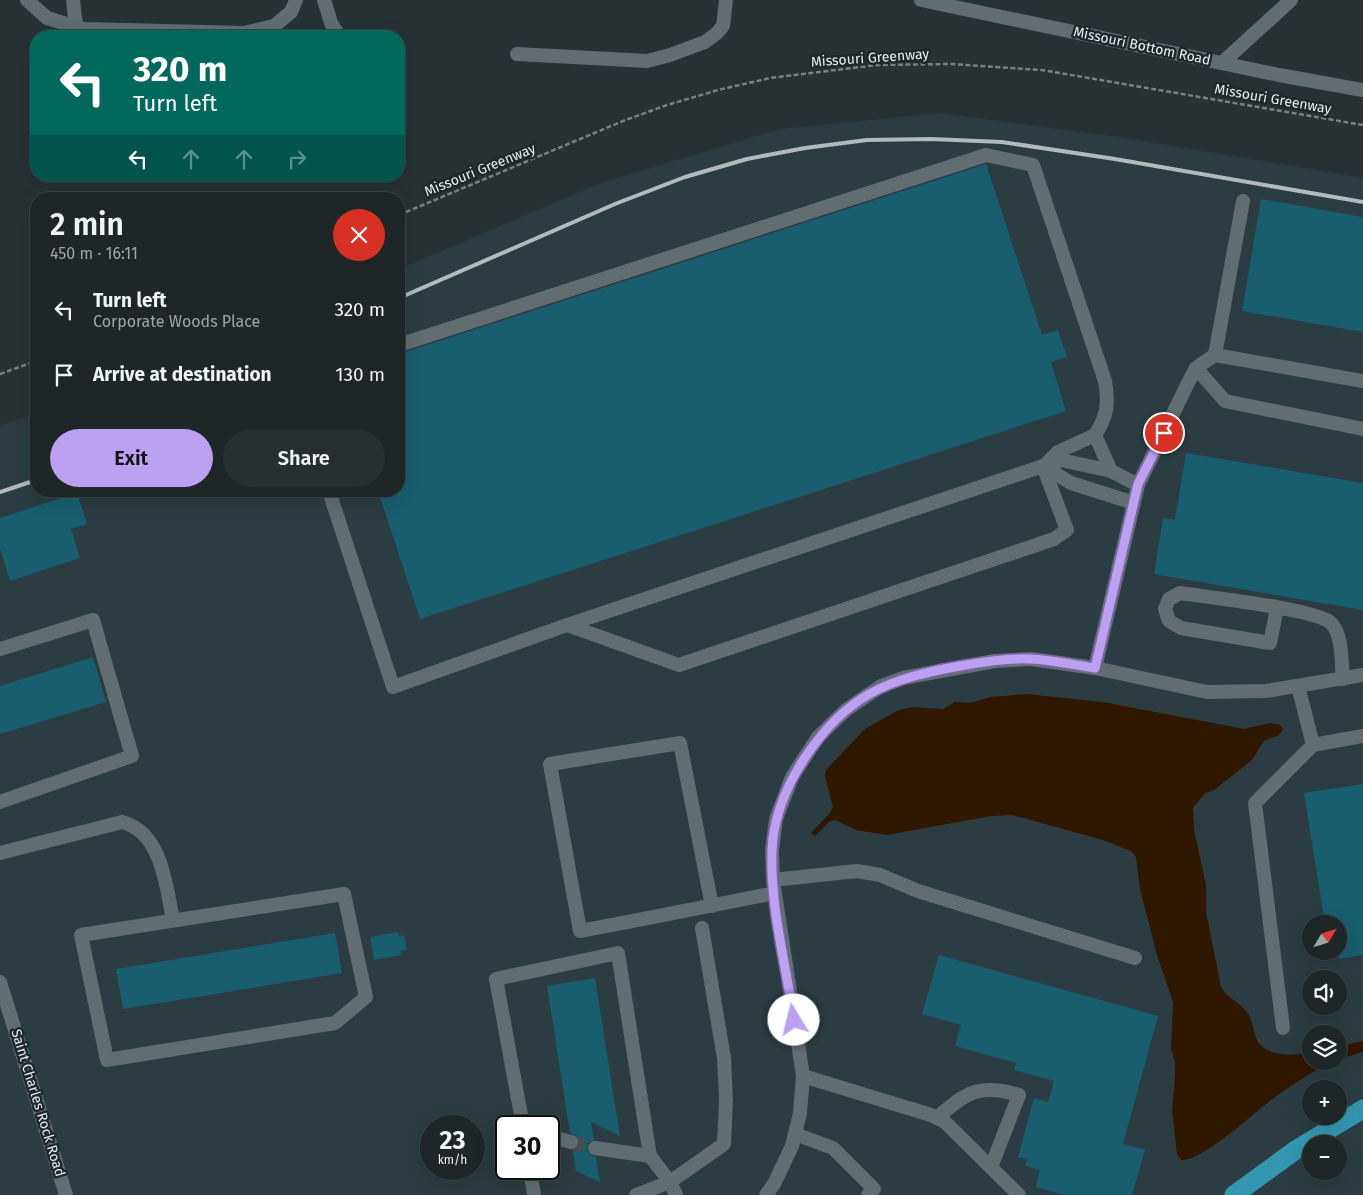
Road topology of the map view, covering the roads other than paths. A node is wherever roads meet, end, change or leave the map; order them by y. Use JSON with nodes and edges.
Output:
{"nodes":[{"id":1,"x":27,"y":0,"type":"edge"},
{"id":2,"x":36,"y":0,"type":"edge"},
{"id":3,"x":73,"y":0,"type":"edge"},
{"id":4,"x":296,"y":0,"type":"edge"},
{"id":5,"x":324,"y":0,"type":"edge"},
{"id":6,"x":726,"y":0,"type":"edge"},
{"id":7,"x":922,"y":0,"type":"edge"},
{"id":8,"x":1291,"y":0,"type":"edge"},
{"id":9,"x":47,"y":18,"type":"junction"},
{"id":10,"x":76,"y":26,"type":"junction"},
{"id":11,"x":131,"y":30,"type":"edge"},
{"id":12,"x":257,"y":30,"type":"edge"},
{"id":13,"x":335,"y":30,"type":"edge"},
{"id":14,"x":517,"y":54,"type":"dead end"},
{"id":15,"x":1222,"y":63,"type":"junction"},
{"id":16,"x":1363,"y":90,"type":"edge"},
{"id":17,"x":1243,"y":201,"type":"dead end"},
{"id":18,"x":405,"y":343,"type":"edge"},
{"id":19,"x":1215,"y":356,"type":"junction"},
{"id":20,"x":1196,"y":368,"type":"junction"},
{"id":21,"x":1363,"y":381,"type":"edge"},
{"id":22,"x":1363,"y":429,"type":"edge"},
{"id":23,"x":1095,"y":435,"type":"junction"},
{"id":24,"x":1043,"y":466,"type":"junction"},
{"id":25,"x":1110,"y":471,"type":"junction"},
{"id":26,"x":1138,"y":484,"type":"junction"},
{"id":27,"x":331,"y":497,"type":"edge"},
{"id":28,"x":1134,"y":504,"type":"junction"},
{"id":29,"x":1277,"y":608,"type":"junction"},
{"id":30,"x":567,"y":625,"type":"junction"},
{"id":31,"x":0,"y":649,"type":"edge"},
{"id":32,"x":1095,"y":668,"type":"junction"},
{"id":33,"x":1363,"y":675,"type":"edge"},
{"id":34,"x":1343,"y":679,"type":"junction"},
{"id":35,"x":1298,"y":686,"type":"junction"},
{"id":36,"x":1363,"y":736,"type":"edge"},
{"id":37,"x":1313,"y":745,"type":"junction"},
{"id":38,"x":0,"y":802,"type":"edge"},
{"id":39,"x":0,"y":853,"type":"edge"},
{"id":40,"x":774,"y":887,"type":"junction"},
{"id":41,"x":712,"y":906,"type":"junction"},
{"id":42,"x":173,"y":920,"type":"junction"},
{"id":43,"x":702,"y":928,"type":"dead end"},
{"id":44,"x":1135,"y":958,"type":"dead end"},
{"id":45,"x":0,"y":982,"type":"edge"},
{"id":46,"x":5,"y":1018,"type":"edge"},
{"id":47,"x":1283,"y":1028,"type":"dead end"},
{"id":48,"x":803,"y":1076,"type":"junction"},
{"id":49,"x":1363,"y":1109,"type":"edge"},
{"id":50,"x":521,"y":1115,"type":"edge"},
{"id":51,"x":937,"y":1118,"type":"junction"},
{"id":52,"x":794,"y":1134,"type":"junction"},
{"id":53,"x":560,"y":1139,"type":"edge"},
{"id":54,"x":571,"y":1142,"type":"tunnel mouth"},
{"id":55,"x":595,"y":1148,"type":"tunnel mouth"},
{"id":56,"x":650,"y":1156,"type":"junction"},
{"id":57,"x":991,"y":1167,"type":"junction"},
{"id":58,"x":532,"y":1180,"type":"edge"},
{"id":59,"x":676,"y":1191,"type":"edge"},
{"id":60,"x":66,"y":1195,"type":"edge"},
{"id":61,"x":534,"y":1195,"type":"edge"},
{"id":62,"x":636,"y":1195,"type":"edge"},
{"id":63,"x":766,"y":1195,"type":"edge"},
{"id":64,"x":868,"y":1195,"type":"edge"},
{"id":65,"x":1019,"y":1195,"type":"edge"},
{"id":66,"x":1234,"y":1195,"type":"edge"}],
"edges":[{"from":1,"to":9,"type":"street"},
{"from":2,"to":9,"type":"street"},
{"from":3,"to":10,"type":"street"},
{"from":4,"to":12,"type":"street"},
{"from":5,"to":13,"type":"street"},
{"from":6,"to":14,"type":"street"},
{"from":7,"to":15,"type":"street","name":"Missouri Bottom Road"},
{"from":8,"to":15,"type":"street"},
{"from":9,"to":10,"type":"street"},
{"from":10,"to":11,"type":"street"},
{"from":15,"to":16,"type":"street","name":"Missouri Bottom Road"},
{"from":17,"to":19,"type":"street"},
{"from":18,"to":23,"type":"street"},
{"from":19,"to":20,"type":"street"},
{"from":19,"to":21,"type":"street"},
{"from":20,"to":22,"type":"street"},
{"from":20,"to":26,"type":"street"},
{"from":23,"to":24,"type":"street"},
{"from":23,"to":25,"type":"street"},
{"from":24,"to":25,"type":"street"},
{"from":24,"to":28,"type":"street"},
{"from":24,"to":30,"type":"street"},
{"from":24,"to":30,"type":"street"},
{"from":25,"to":26,"type":"street"},
{"from":26,"to":28,"type":"street"},
{"from":27,"to":30,"type":"street"},
{"from":28,"to":32,"type":"street"},
{"from":29,"to":29,"type":"street"},
{"from":29,"to":34,"type":"street"},
{"from":31,"to":38,"type":"street"},
{"from":32,"to":35,"type":"street"},
{"from":32,"to":40,"type":"street"},
{"from":33,"to":34,"type":"street"},
{"from":34,"to":35,"type":"street"},
{"from":35,"to":37,"type":"street"},
{"from":36,"to":37,"type":"street"},
{"from":37,"to":47,"type":"street"},
{"from":39,"to":42,"type":"street"},
{"from":40,"to":41,"type":"street"},
{"from":40,"to":44,"type":"street"},
{"from":40,"to":48,"type":"street"},
{"from":41,"to":41,"type":"street"},
{"from":42,"to":42,"type":"street"},
{"from":43,"to":59,"type":"street"},
{"from":45,"to":46,"type":"street","name":"Saint Charles Rock Road"},
{"from":46,"to":60,"type":"street","name":"Saint Charles Rock Road"},
{"from":48,"to":51,"type":"street"},
{"from":48,"to":52,"type":"street"},
{"from":49,"to":66,"type":"highway"},
{"from":50,"to":56,"type":"street"},
{"from":51,"to":57,"type":"street"},
{"from":51,"to":57,"type":"street"},
{"from":52,"to":63,"type":"street"},
{"from":52,"to":64,"type":"street"},
{"from":53,"to":54,"type":"street"},
{"from":55,"to":56,"type":"street"},
{"from":56,"to":59,"type":"street"},
{"from":57,"to":65,"type":"street"},
{"from":58,"to":61,"type":"street"},
{"from":59,"to":62,"type":"street"}]}
